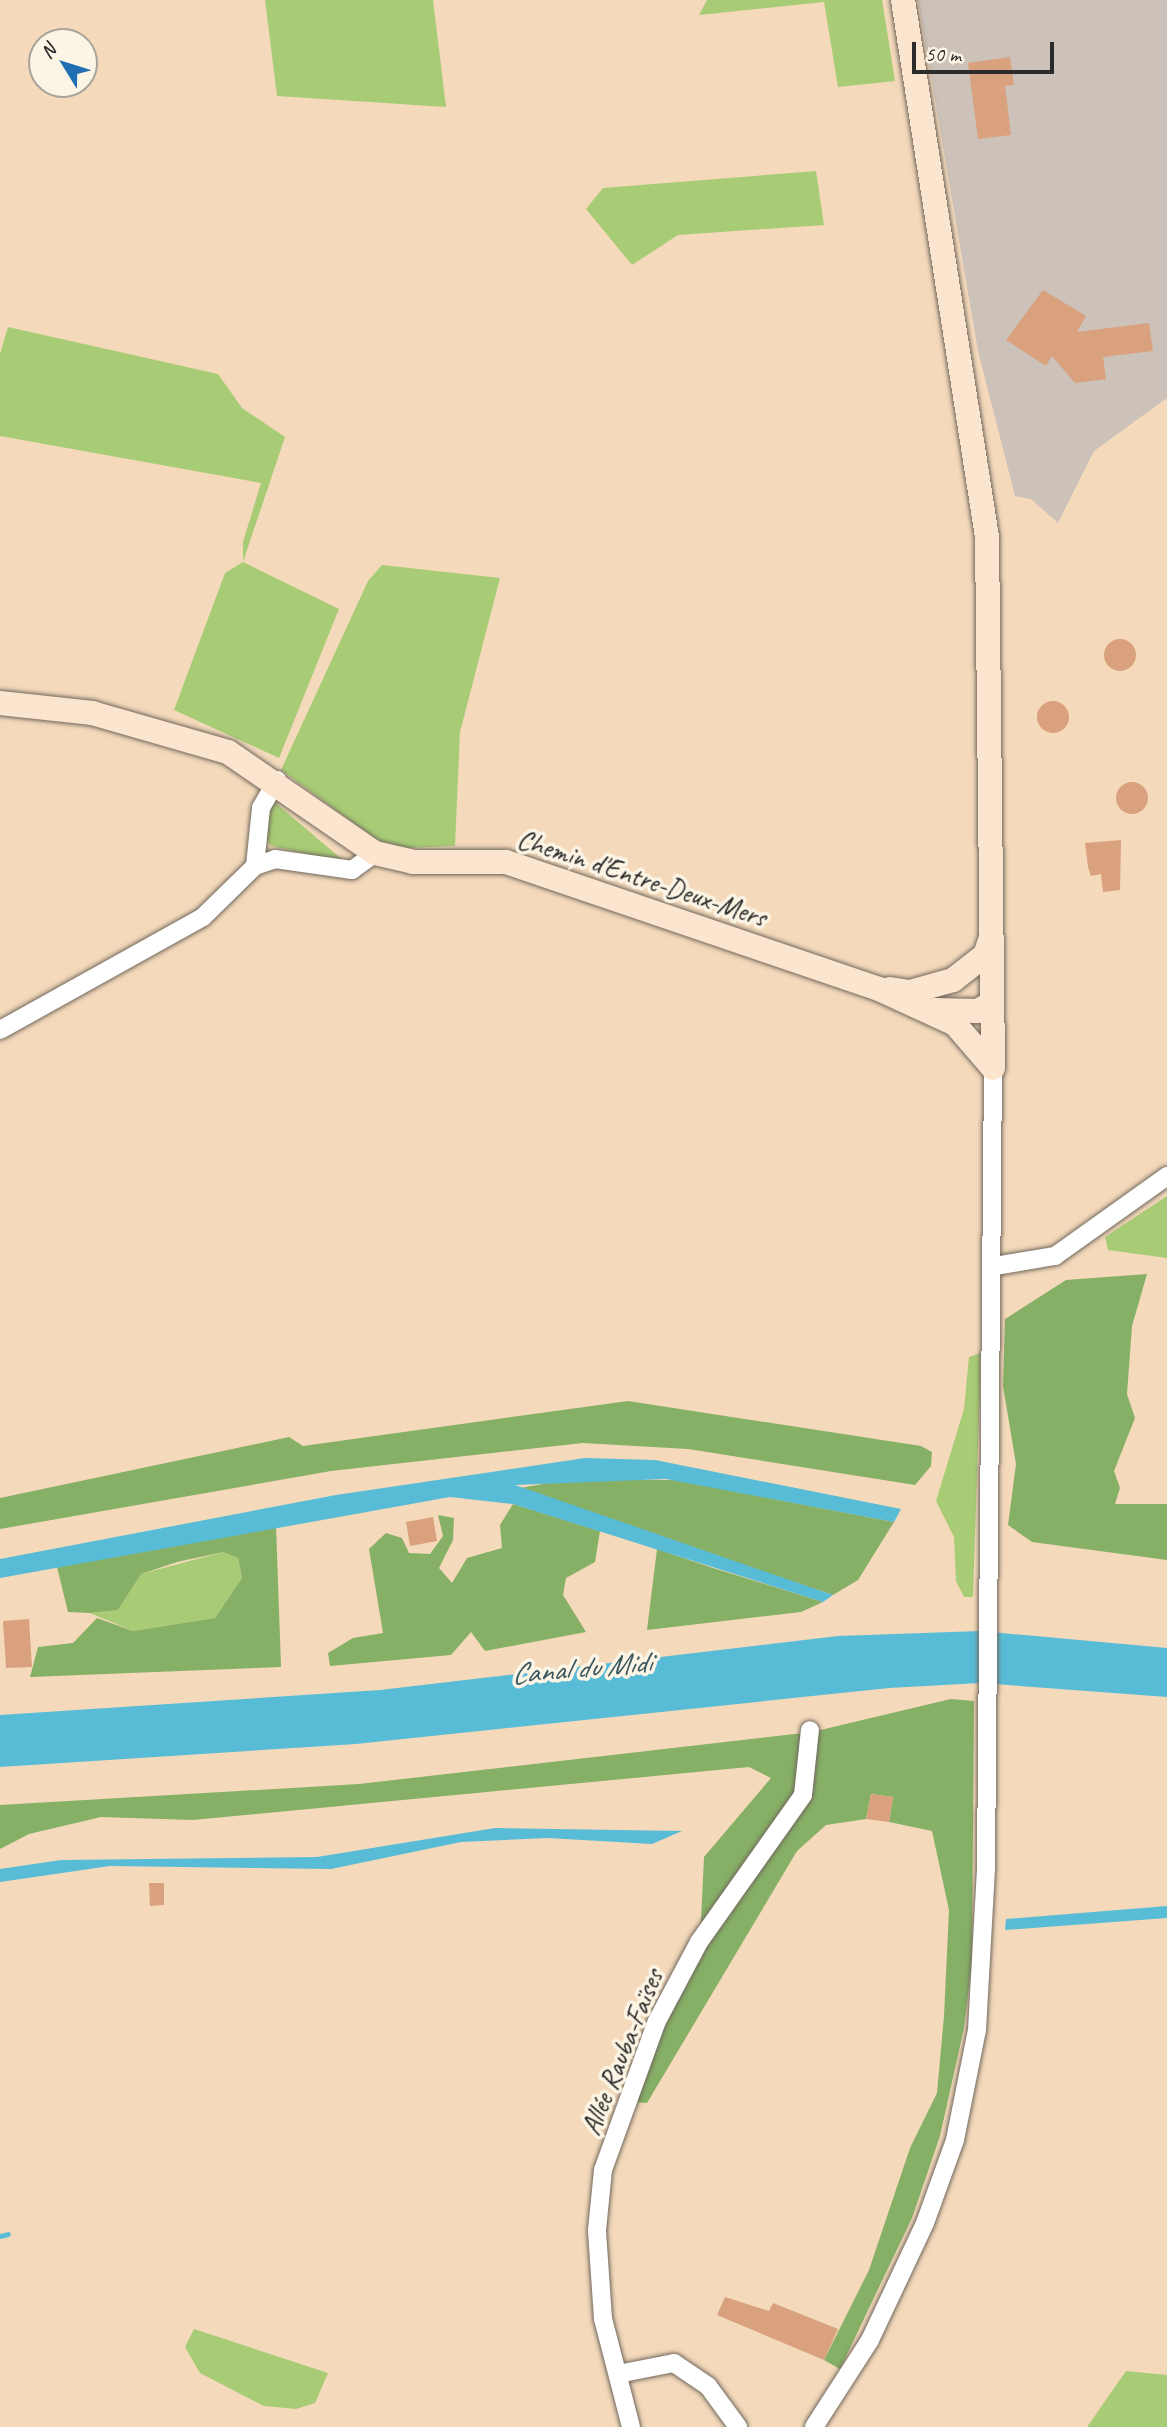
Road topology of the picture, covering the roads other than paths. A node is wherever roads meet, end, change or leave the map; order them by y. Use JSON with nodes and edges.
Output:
{"nodes":[{"id":1,"x":903,"y":0,"type":"edge"},
{"id":2,"x":0,"y":703,"type":"edge"},
{"id":3,"x":277,"y":780,"type":"junction"},
{"id":4,"x":374,"y":853,"type":"junction"},
{"id":5,"x":255,"y":866,"type":"junction"},
{"id":6,"x":991,"y":938,"type":"junction"},
{"id":7,"x":942,"y":984,"type":"junction"},
{"id":8,"x":879,"y":989,"type":"junction"},
{"id":9,"x":992,"y":999,"type":"junction"},
{"id":10,"x":923,"y":1008,"type":"junction"},
{"id":11,"x":0,"y":1030,"type":"edge"},
{"id":12,"x":993,"y":1068,"type":"junction"},
{"id":13,"x":1167,"y":1176,"type":"edge"},
{"id":14,"x":995,"y":1266,"type":"junction"},
{"id":15,"x":810,"y":1730,"type":"dead end"},
{"id":16,"x":618,"y":2374,"type":"junction"},
{"id":17,"x":631,"y":2427,"type":"edge"},
{"id":18,"x":738,"y":2427,"type":"edge"},
{"id":19,"x":814,"y":2427,"type":"edge"}],
"edges":[{"from":1,"to":6,"type":"street"},
{"from":2,"to":3,"type":"street","name":"Chemin d'Entre-Deux-Mers"},
{"from":3,"to":4,"type":"street","name":"Chemin d'Entre-Deux-Mers"},
{"from":3,"to":5,"type":"street"},
{"from":4,"to":5,"type":"street"},
{"from":4,"to":8,"type":"street","name":"Chemin d'Entre-Deux-Mers"},
{"from":5,"to":11,"type":"street"},
{"from":6,"to":7,"type":"street","name":"Chemin d'Entre-Deux-Mers"},
{"from":6,"to":9,"type":"street"},
{"from":7,"to":8,"type":"street","name":"Chemin d'Entre-Deux-Mers"},
{"from":7,"to":9,"type":"street","name":"Chemin d'Entre-Deux-Mers"},
{"from":8,"to":10,"type":"street","name":"Chemin d'Entre-Deux-Mers"},
{"from":9,"to":10,"type":"street","name":"Chemin d'Entre-Deux-Mers"},
{"from":9,"to":12,"type":"street"},
{"from":10,"to":12,"type":"street","name":"Chemin d'Entre-Deux-Mers"},
{"from":12,"to":14,"type":"street"},
{"from":13,"to":14,"type":"street"},
{"from":14,"to":19,"type":"street"},
{"from":15,"to":16,"type":"street","name":"Allée Rauba-Faïses"},
{"from":16,"to":17,"type":"street","name":"Allée Rauba-Faïses"},
{"from":16,"to":18,"type":"street"}]}
